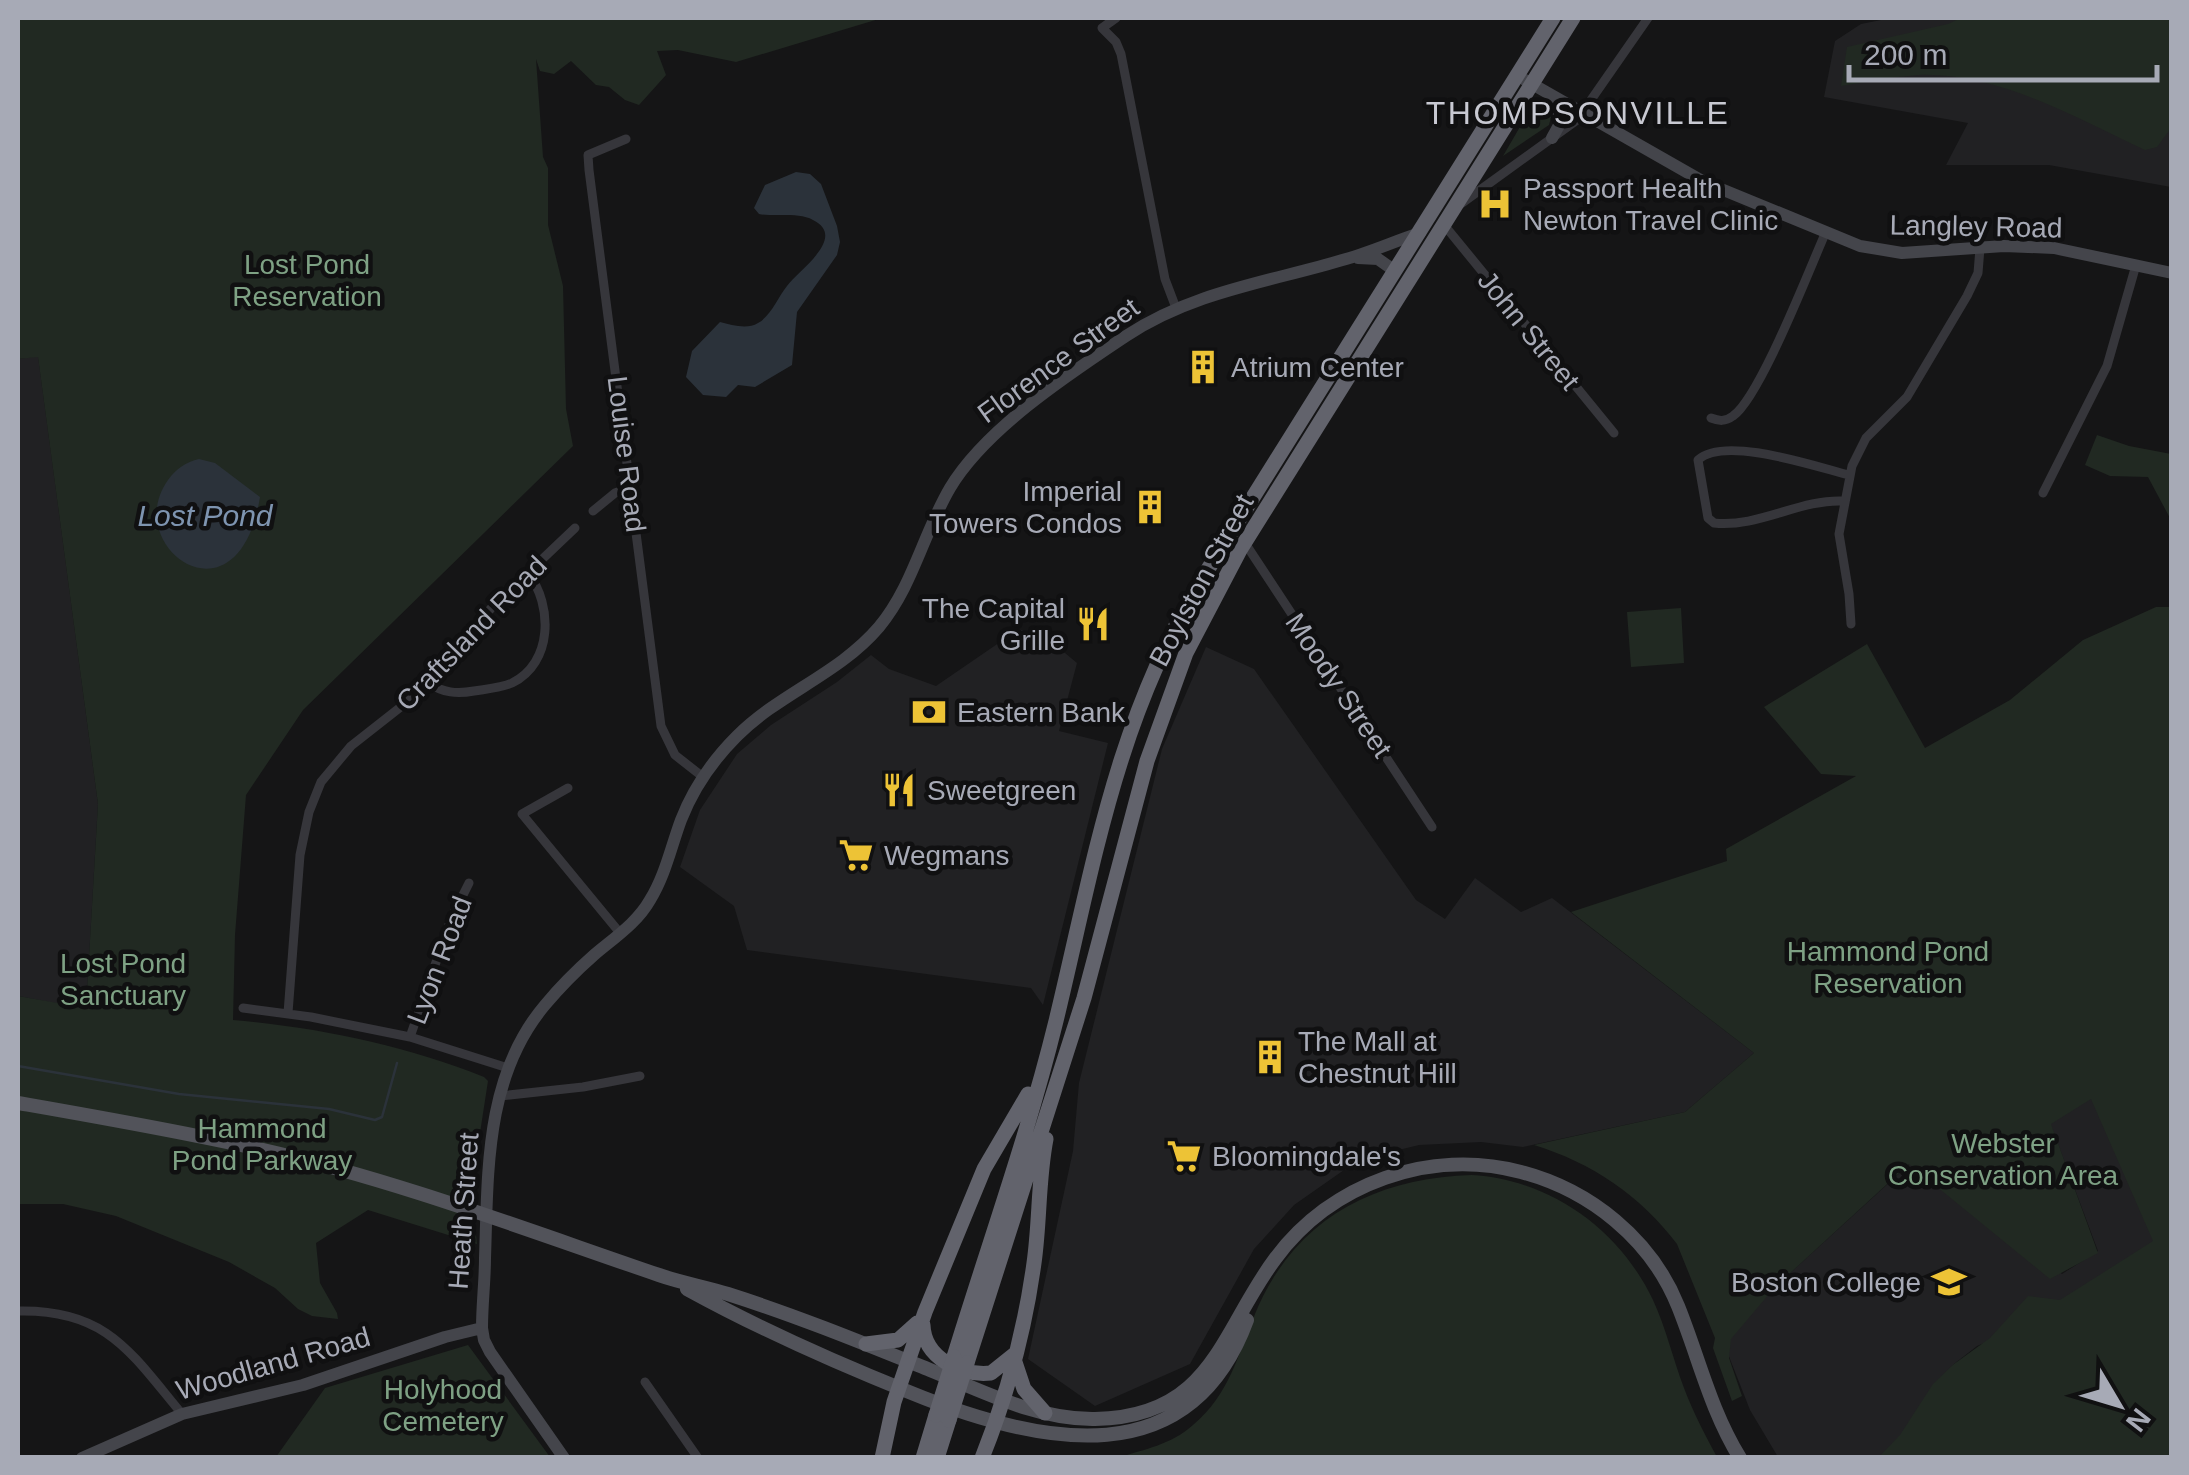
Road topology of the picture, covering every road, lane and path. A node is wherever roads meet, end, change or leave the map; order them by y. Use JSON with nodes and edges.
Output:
{"nodes":[{"id":1,"x":1116,"y":18,"type":"edge"},
{"id":2,"x":1553,"y":18,"type":"edge"},
{"id":3,"x":1573,"y":18,"type":"edge"},
{"id":4,"x":1648,"y":18,"type":"edge"},
{"id":5,"x":1532,"y":85,"type":"junction"},
{"id":6,"x":1583,"y":113,"type":"junction"},
{"id":7,"x":1552,"y":138,"type":"junction"},
{"id":8,"x":626,"y":139,"type":"dead end"},
{"id":9,"x":1458,"y":205,"type":"junction"},
{"id":10,"x":1444,"y":226,"type":"junction"},
{"id":11,"x":1420,"y":233,"type":"junction"},
{"id":12,"x":1825,"y":234,"type":"junction"},
{"id":13,"x":1980,"y":248,"type":"junction"},
{"id":14,"x":1350,"y":258,"type":"junction"},
{"id":15,"x":2136,"y":265,"type":"junction"},
{"id":16,"x":1396,"y":271,"type":"junction"},
{"id":17,"x":2172,"y":273,"type":"edge"},
{"id":18,"x":1176,"y":308,"type":"junction"},
{"id":19,"x":1710,"y":418,"type":"dead end"},
{"id":20,"x":1614,"y":434,"type":"dead end"},
{"id":21,"x":1850,"y":475,"type":"junction"},
{"id":22,"x":631,"y":488,"type":"junction"},
{"id":23,"x":2043,"y":493,"type":"dead end"},
{"id":24,"x":1843,"y":501,"type":"junction"},
{"id":25,"x":593,"y":512,"type":"dead end"},
{"id":26,"x":575,"y":528,"type":"dead end"},
{"id":27,"x":1245,"y":543,"type":"junction"},
{"id":28,"x":528,"y":573,"type":"junction"},
{"id":29,"x":1851,"y":624,"type":"dead end"},
{"id":30,"x":429,"y":682,"type":"junction"},
{"id":31,"x":704,"y":777,"type":"junction"},
{"id":32,"x":568,"y":788,"type":"dead end"},
{"id":33,"x":1432,"y":827,"type":"dead end"},
{"id":34,"x":469,"y":883,"type":"dead end"},
{"id":35,"x":622,"y":932,"type":"junction"},
{"id":36,"x":243,"y":1008,"type":"dead end"},
{"id":37,"x":288,"y":1013,"type":"junction"},
{"id":38,"x":410,"y":1037,"type":"junction"},
{"id":39,"x":508,"y":1068,"type":"junction"},
{"id":40,"x":1041,"y":1074,"type":"junction"},
{"id":41,"x":640,"y":1076,"type":"dead end"},
{"id":42,"x":1059,"y":1076,"type":"junction"},
{"id":43,"x":500,"y":1096,"type":"junction"},
{"id":44,"x":18,"y":1103,"type":"edge"},
{"id":45,"x":485,"y":1214,"type":"junction"},
{"id":46,"x":667,"y":1278,"type":"junction"},
{"id":47,"x":1256,"y":1290,"type":"junction"},
{"id":48,"x":18,"y":1311,"type":"edge"},
{"id":49,"x":925,"y":1312,"type":"junction"},
{"id":50,"x":482,"y":1328,"type":"junction"},
{"id":51,"x":866,"y":1344,"type":"junction"},
{"id":52,"x":1015,"y":1357,"type":"junction"},
{"id":53,"x":960,"y":1360,"type":"junction"},
{"id":54,"x":907,"y":1361,"type":"junction"},
{"id":55,"x":645,"y":1382,"type":"dead end"},
{"id":56,"x":898,"y":1388,"type":"junction"},
{"id":57,"x":1004,"y":1400,"type":"junction"},
{"id":58,"x":1046,"y":1413,"type":"junction"},
{"id":59,"x":182,"y":1414,"type":"junction"},
{"id":60,"x":942,"y":1418,"type":"junction"},
{"id":61,"x":994,"y":1427,"type":"junction"},
{"id":62,"x":1139,"y":1444,"type":"dead end"},
{"id":63,"x":1121,"y":1448,"type":"dead end"},
{"id":64,"x":82,"y":1458,"type":"edge"},
{"id":65,"x":564,"y":1458,"type":"edge"},
{"id":66,"x":698,"y":1458,"type":"edge"},
{"id":67,"x":882,"y":1458,"type":"edge"},
{"id":68,"x":922,"y":1458,"type":"edge"},
{"id":69,"x":937,"y":1458,"type":"edge"},
{"id":70,"x":982,"y":1458,"type":"edge"},
{"id":71,"x":1740,"y":1458,"type":"edge"}],
"edges":[{"from":1,"to":18,"type":"street"},
{"from":2,"to":5,"type":"highway","name":"Boylston Street"},
{"from":3,"to":5,"type":"highway","name":"Boylston Street"},
{"from":4,"to":6,"type":"street"},
{"from":5,"to":6,"type":"street","name":"Langley Road"},
{"from":5,"to":7,"type":"street"},
{"from":5,"to":9,"type":"highway","name":"Boylston Street"},
{"from":5,"to":11,"type":"highway","name":"Boylston Street"},
{"from":6,"to":7,"type":"street"},
{"from":6,"to":12,"type":"street","name":"Langley Road"},
{"from":7,"to":9,"type":"street"},
{"from":8,"to":22,"type":"street","name":"Louise Road"},
{"from":9,"to":10,"type":"highway","name":"Boylston Street"},
{"from":10,"to":20,"type":"street","name":"John Street"},
{"from":10,"to":27,"type":"highway","name":"Boylston Street"},
{"from":11,"to":14,"type":"street","name":"Florence Street"},
{"from":11,"to":16,"type":"highway","name":"Boylston Street"},
{"from":12,"to":13,"type":"street","name":"Langley Road"},
{"from":12,"to":19,"type":"street"},
{"from":13,"to":15,"type":"street","name":"Langley Road"},
{"from":13,"to":21,"type":"street"},
{"from":14,"to":16,"type":"street"},
{"from":14,"to":18,"type":"street","name":"Florence Street"},
{"from":15,"to":17,"type":"street","name":"Langley Road"},
{"from":15,"to":23,"type":"street"},
{"from":16,"to":40,"type":"highway","name":"Boylston Street"},
{"from":18,"to":31,"type":"street","name":"Florence Street"},
{"from":21,"to":24,"type":"street"},
{"from":21,"to":24,"type":"street"},
{"from":22,"to":25,"type":"street"},
{"from":22,"to":31,"type":"street","name":"Louise Road"},
{"from":24,"to":29,"type":"street"},
{"from":26,"to":28,"type":"street","name":"Craftsland Road"},
{"from":27,"to":33,"type":"street","name":"Moody Street"},
{"from":27,"to":42,"type":"highway","name":"Boylston Street"},
{"from":28,"to":30,"type":"street","name":"Craftsland Road"},
{"from":28,"to":30,"type":"street"},
{"from":30,"to":37,"type":"street","name":"Craftsland Road"},
{"from":31,"to":35,"type":"street","name":"Florence Street"},
{"from":32,"to":35,"type":"street"},
{"from":34,"to":38,"type":"street","name":"Lyon Road"},
{"from":35,"to":39,"type":"street","name":"Heath Street"},
{"from":36,"to":37,"type":"street"},
{"from":37,"to":38,"type":"street"},
{"from":38,"to":39,"type":"street"},
{"from":39,"to":43,"type":"street","name":"Heath Street"},
{"from":40,"to":49,"type":"highway"},
{"from":40,"to":53,"type":"highway","name":"Boylston Street"},
{"from":41,"to":43,"type":"street"},
{"from":42,"to":52,"type":"highway"},
{"from":42,"to":53,"type":"highway","name":"Boylston Street"},
{"from":43,"to":45,"type":"street","name":"Heath Street"},
{"from":44,"to":45,"type":"main road"},
{"from":45,"to":46,"type":"main road"},
{"from":45,"to":50,"type":"street","name":"Heath Street"},
{"from":46,"to":51,"type":"main road"},
{"from":46,"to":56,"type":"main road"},
{"from":47,"to":58,"type":"main road"},
{"from":47,"to":62,"type":"main road"},
{"from":47,"to":71,"type":"main road"},
{"from":48,"to":59,"type":"street"},
{"from":49,"to":51,"type":"highway"},
{"from":49,"to":52,"type":"highway"},
{"from":49,"to":54,"type":"highway"},
{"from":50,"to":59,"type":"street","name":"Woodland Road"},
{"from":50,"to":65,"type":"street","name":"Heath Street"},
{"from":51,"to":54,"type":"main road"},
{"from":52,"to":57,"type":"highway"},
{"from":52,"to":58,"type":"highway"},
{"from":53,"to":60,"type":"highway","name":"Boylston Street","bridge":true},
{"from":54,"to":56,"type":"highway"},
{"from":54,"to":57,"type":"main road"},
{"from":55,"to":66,"type":"street"},
{"from":56,"to":61,"type":"main road"},
{"from":56,"to":67,"type":"highway"},
{"from":57,"to":58,"type":"main road"},
{"from":57,"to":61,"type":"highway"},
{"from":59,"to":64,"type":"street","name":"Woodland Road"},
{"from":60,"to":68,"type":"highway","name":"Boylston Street"},
{"from":60,"to":69,"type":"highway","name":"Boylston Street"},
{"from":61,"to":63,"type":"main road"},
{"from":61,"to":70,"type":"highway"}]}
